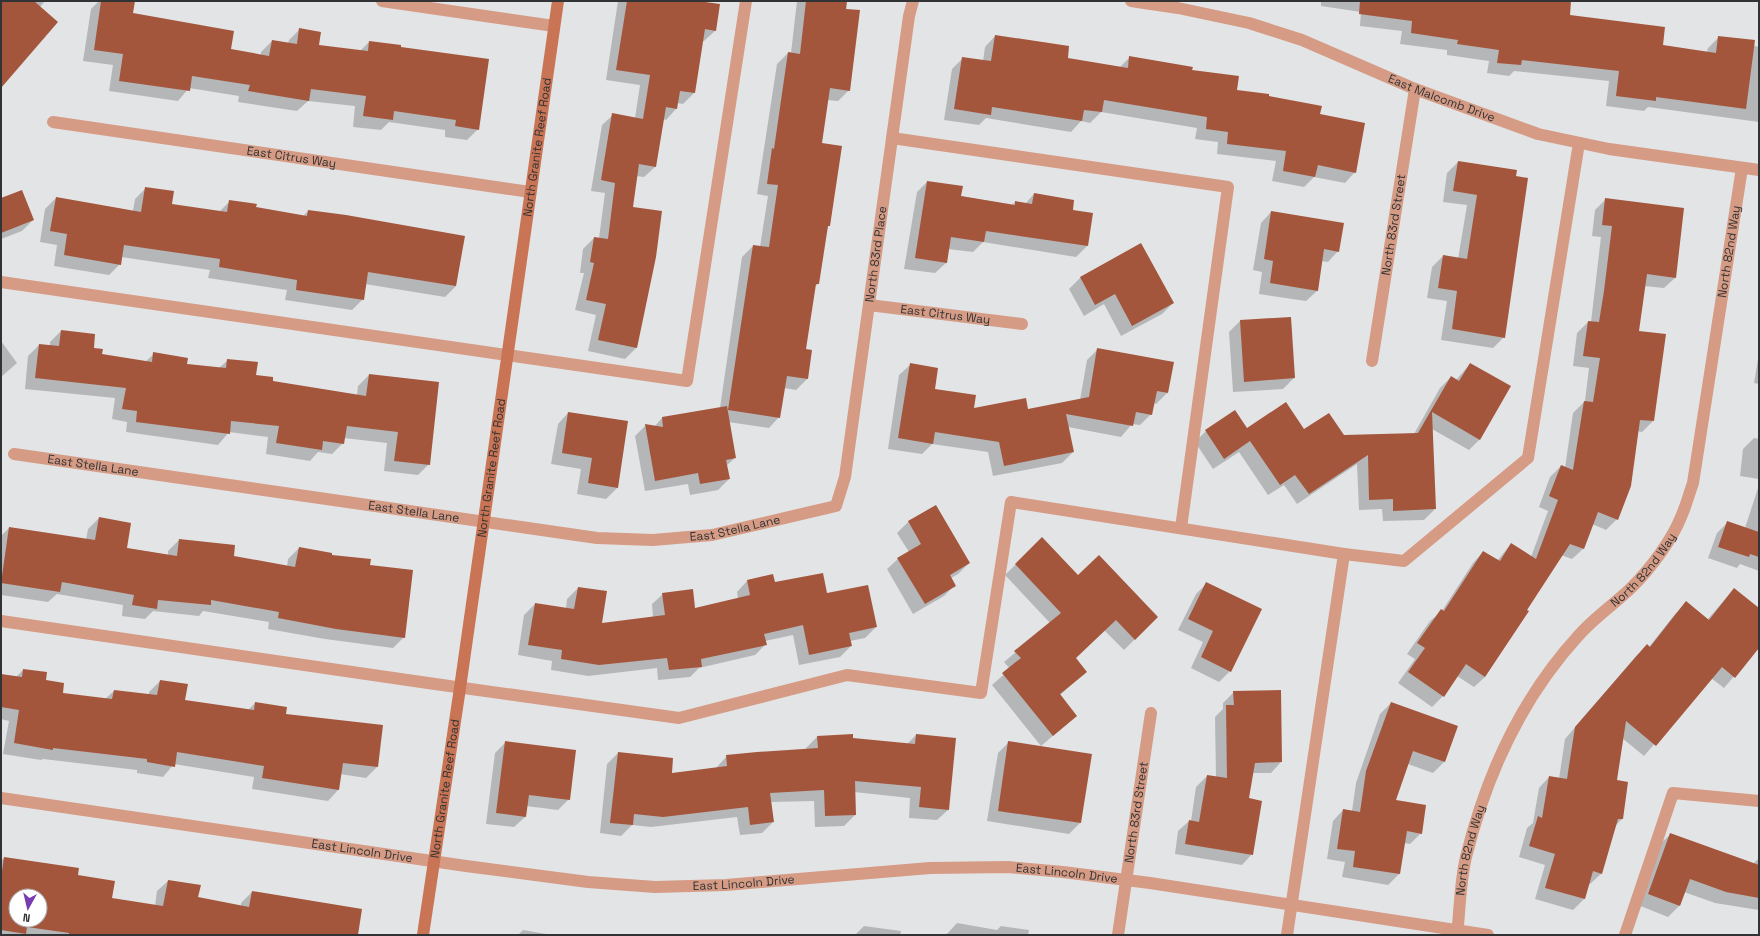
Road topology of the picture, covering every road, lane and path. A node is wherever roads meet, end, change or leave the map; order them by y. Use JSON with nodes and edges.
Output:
{"nodes":[{"id":1,"x":382,"y":1,"type":"edge"},
{"id":2,"x":558,"y":1,"type":"edge"},
{"id":3,"x":746,"y":1,"type":"edge"},
{"id":4,"x":913,"y":1,"type":"edge"},
{"id":5,"x":1131,"y":1,"type":"edge"},
{"id":6,"x":554,"y":26,"type":"junction"},
{"id":7,"x":1415,"y":89,"type":"junction"},
{"id":8,"x":53,"y":122,"type":"dead end"},
{"id":9,"x":892,"y":138,"type":"junction"},
{"id":10,"x":1578,"y":143,"type":"junction"},
{"id":11,"x":1742,"y":168,"type":"junction"},
{"id":12,"x":1759,"y":170,"type":"edge"},
{"id":13,"x":530,"y":192,"type":"junction"},
{"id":14,"x":1,"y":282,"type":"edge"},
{"id":15,"x":869,"y":305,"type":"junction"},
{"id":16,"x":1022,"y":324,"type":"dead end"},
{"id":17,"x":506,"y":355,"type":"junction"},
{"id":18,"x":1372,"y":361,"type":"dead end"},
{"id":19,"x":14,"y":454,"type":"dead end"},
{"id":20,"x":836,"y":506,"type":"joint"},
{"id":21,"x":483,"y":522,"type":"junction"},
{"id":22,"x":1181,"y":528,"type":"junction"},
{"id":23,"x":1344,"y":554,"type":"junction"},
{"id":24,"x":1,"y":621,"type":"edge"},
{"id":25,"x":460,"y":688,"type":"junction"},
{"id":26,"x":1151,"y":713,"type":"dead end"},
{"id":27,"x":1,"y":798,"type":"edge"},
{"id":28,"x":1759,"y":801,"type":"edge"},
{"id":29,"x":434,"y":860,"type":"junction"},
{"id":30,"x":1126,"y":880,"type":"junction"},
{"id":31,"x":1292,"y":904,"type":"junction"},
{"id":32,"x":1457,"y":933,"type":"edge"},
{"id":33,"x":423,"y":935,"type":"edge"},
{"id":34,"x":1118,"y":935,"type":"edge"},
{"id":35,"x":1287,"y":935,"type":"edge"},
{"id":36,"x":1488,"y":935,"type":"edge"},
{"id":37,"x":1625,"y":935,"type":"edge"}],
"edges":[{"from":1,"to":6,"type":"street"},
{"from":2,"to":6,"type":"street","name":"North Granite Reef Road"},
{"from":3,"to":17,"type":"street"},
{"from":4,"to":9,"type":"street","name":"North 83rd Place"},
{"from":5,"to":7,"type":"street","name":"East Malcomb Drive"},
{"from":6,"to":13,"type":"street","name":"North Granite Reef Road"},
{"from":7,"to":10,"type":"street","name":"East Malcomb Drive"},
{"from":7,"to":18,"type":"street","name":"North 83rd Street"},
{"from":8,"to":13,"type":"street","name":"East Citrus Way"},
{"from":9,"to":15,"type":"street","name":"North 83rd Place"},
{"from":9,"to":22,"type":"street"},
{"from":10,"to":11,"type":"street","name":"East Malcomb Drive"},
{"from":10,"to":23,"type":"street"},
{"from":11,"to":12,"type":"street","name":"East Malcomb Drive"},
{"from":11,"to":32,"type":"street","name":"North 82nd Way"},
{"from":13,"to":17,"type":"street","name":"North Granite Reef Road"},
{"from":14,"to":17,"type":"street"},
{"from":15,"to":16,"type":"street","name":"East Citrus Way"},
{"from":15,"to":20,"type":"street","name":"North 83rd Place"},
{"from":17,"to":21,"type":"street","name":"North Granite Reef Road"},
{"from":19,"to":21,"type":"street","name":"East Stella Lane"},
{"from":20,"to":21,"type":"street","name":"East Stella Lane"},
{"from":21,"to":25,"type":"street","name":"North Granite Reef Road"},
{"from":22,"to":23,"type":"street"},
{"from":22,"to":25,"type":"street"},
{"from":23,"to":31,"type":"street"},
{"from":24,"to":25,"type":"street"},
{"from":25,"to":29,"type":"street","name":"North Granite Reef Road"},
{"from":26,"to":30,"type":"street","name":"North 83rd Street"},
{"from":27,"to":29,"type":"street","name":"East Lincoln Drive"},
{"from":28,"to":37,"type":"street"},
{"from":29,"to":30,"type":"street","name":"East Lincoln Drive"},
{"from":29,"to":33,"type":"street","name":"North Granite Reef Road"},
{"from":30,"to":31,"type":"street","name":"East Lincoln Drive"},
{"from":30,"to":34,"type":"street","name":"North 83rd Street"},
{"from":31,"to":32,"type":"street","name":"East Lincoln Drive"},
{"from":31,"to":35,"type":"street"},
{"from":32,"to":36,"type":"street","name":"East Lincoln Drive"}]}
